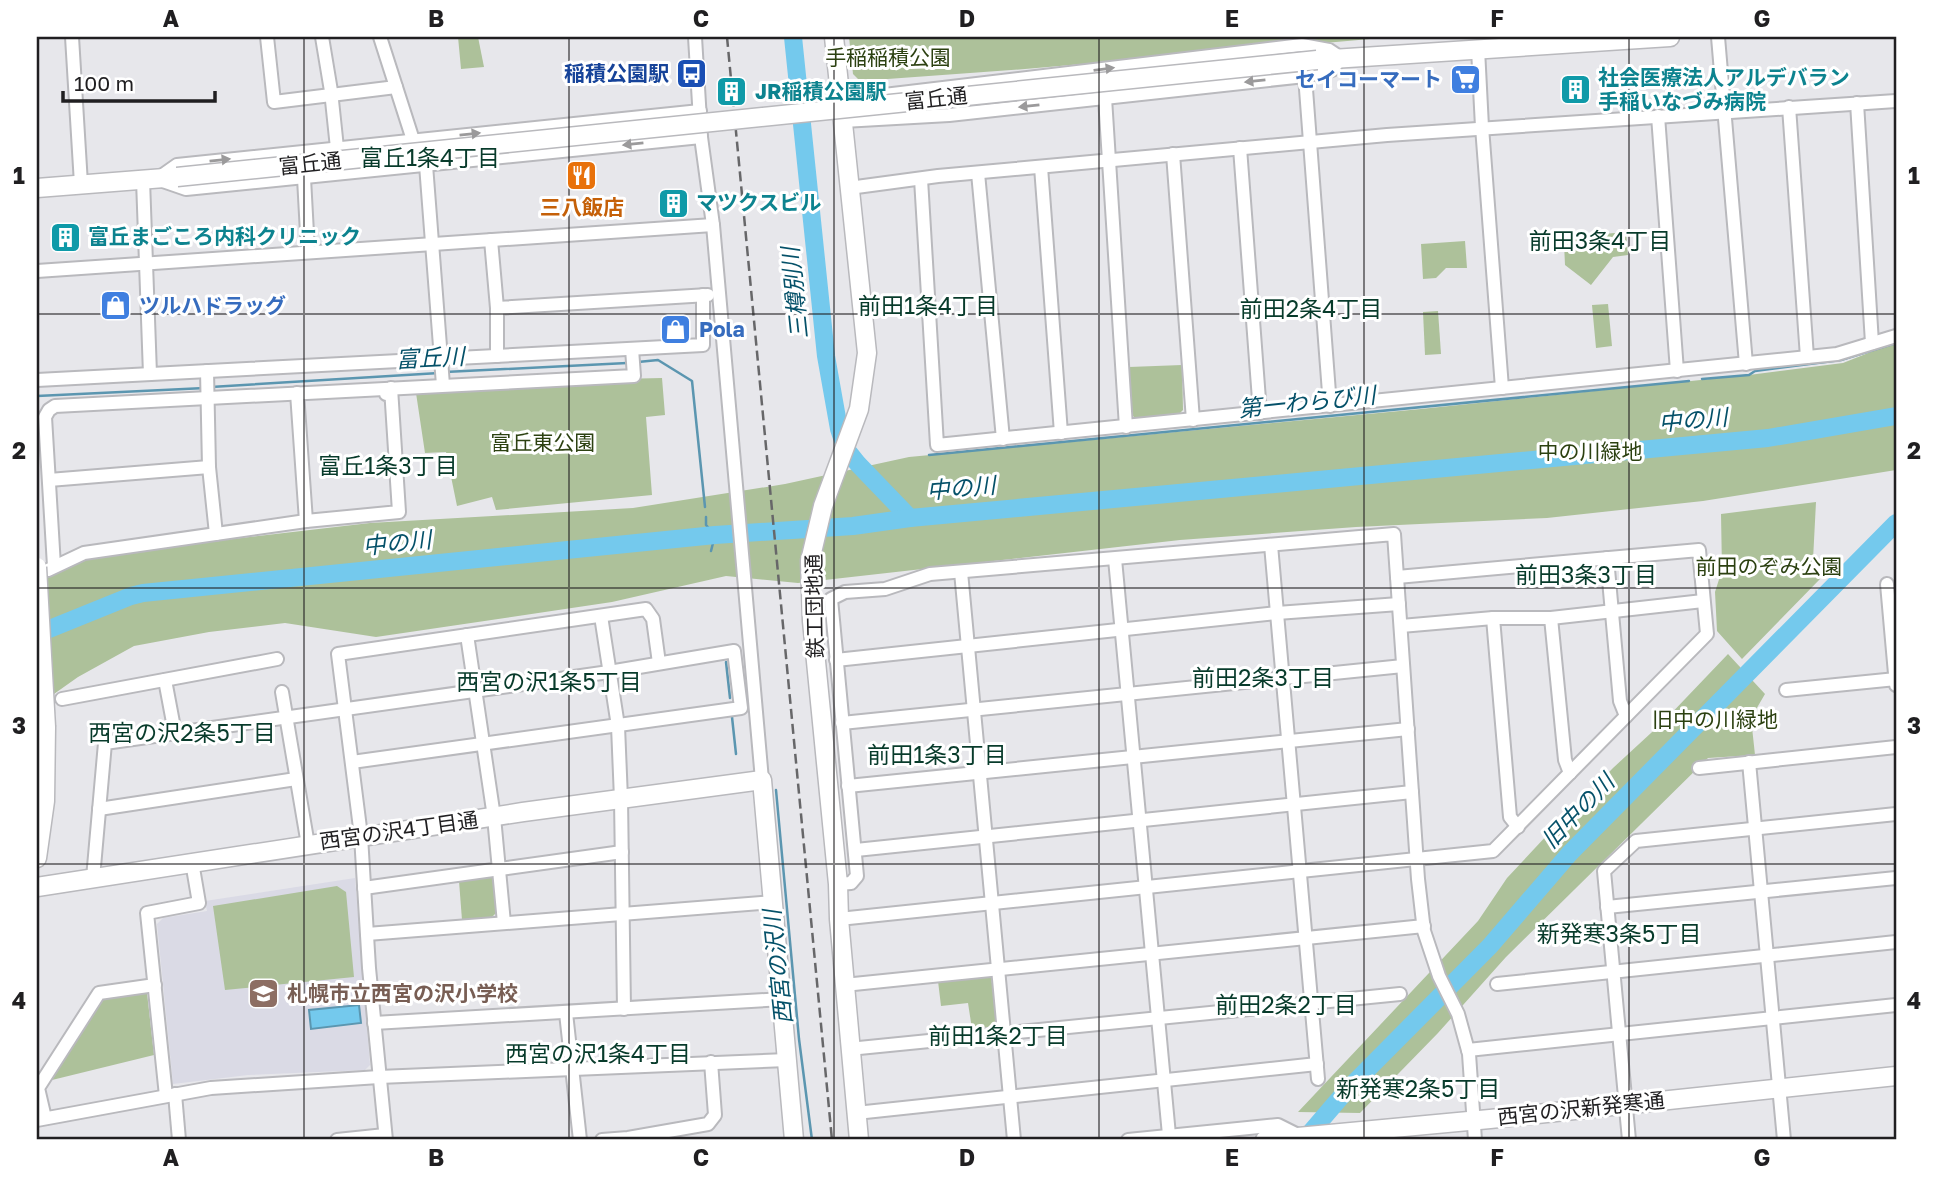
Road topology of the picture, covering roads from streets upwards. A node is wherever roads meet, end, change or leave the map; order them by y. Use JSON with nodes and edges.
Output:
{"nodes":[{"id":1,"x":72,"y":37,"type":"edge"},
{"id":2,"x":267,"y":37,"type":"edge"},
{"id":3,"x":322,"y":37,"type":"edge"},
{"id":4,"x":380,"y":37,"type":"edge"},
{"id":5,"x":695,"y":37,"type":"edge"},
{"id":6,"x":834,"y":37,"type":"edge"},
{"id":7,"x":1670,"y":37,"type":"edge"},
{"id":8,"x":1718,"y":37,"type":"edge"},
{"id":9,"x":1478,"y":49,"type":"junction"},
{"id":10,"x":1341,"y":58,"type":"junction"},
{"id":11,"x":1305,"y":76,"type":"junction"},
{"id":12,"x":396,"y":87,"type":"junction"},
{"id":13,"x":332,"y":95,"type":"junction"},
{"id":14,"x":1105,"y":97,"type":"junction"},
{"id":15,"x":842,"y":100,"type":"junction"},
{"id":16,"x":1896,"y":101,"type":"edge"},
{"id":17,"x":1857,"y":103,"type":"junction"},
{"id":18,"x":1789,"y":107,"type":"junction"},
{"id":19,"x":700,"y":111,"type":"junction"},
{"id":20,"x":1726,"y":111,"type":"junction"},
{"id":21,"x":1658,"y":116,"type":"junction"},
{"id":22,"x":843,"y":121,"type":"junction"},
{"id":23,"x":1482,"y":127,"type":"junction"},
{"id":24,"x":701,"y":137,"type":"junction"},
{"id":25,"x":413,"y":140,"type":"junction"},
{"id":26,"x":1310,"y":141,"type":"junction"},
{"id":27,"x":337,"y":148,"type":"junction"},
{"id":28,"x":1240,"y":148,"type":"junction"},
{"id":29,"x":1173,"y":154,"type":"junction"},
{"id":30,"x":1108,"y":160,"type":"junction"},
{"id":31,"x":426,"y":166,"type":"junction"},
{"id":32,"x":1041,"y":167,"type":"junction"},
{"id":33,"x":978,"y":173,"type":"junction"},
{"id":34,"x":304,"y":178,"type":"junction"},
{"id":35,"x":921,"y":179,"type":"junction"},
{"id":36,"x":150,"y":180,"type":"junction"},
{"id":37,"x":81,"y":184,"type":"junction"},
{"id":38,"x":37,"y":188,"type":"edge"},
{"id":39,"x":849,"y":188,"type":"junction"},
{"id":40,"x":713,"y":225,"type":"junction"},
{"id":41,"x":491,"y":240,"type":"junction"},
{"id":42,"x":433,"y":244,"type":"junction"},
{"id":43,"x":308,"y":252,"type":"junction"},
{"id":44,"x":147,"y":263,"type":"junction"},
{"id":45,"x":37,"y":271,"type":"edge"},
{"id":46,"x":719,"y":294,"type":"junction"},
{"id":47,"x":703,"y":295,"type":"junction"},
{"id":48,"x":497,"y":308,"type":"junction"},
{"id":49,"x":1896,"y":336,"type":"edge"},
{"id":50,"x":1872,"y":343,"type":"junction"},
{"id":51,"x":632,"y":350,"type":"junction"},
{"id":52,"x":497,"y":356,"type":"junction"},
{"id":53,"x":1807,"y":357,"type":"junction"},
{"id":54,"x":442,"y":361,"type":"junction"},
{"id":55,"x":1746,"y":364,"type":"junction"},
{"id":56,"x":1677,"y":371,"type":"junction"},
{"id":57,"x":150,"y":374,"type":"junction"},
{"id":58,"x":207,"y":374,"type":"junction"},
{"id":59,"x":37,"y":380,"type":"edge"},
{"id":60,"x":442,"y":383,"type":"junction"},
{"id":61,"x":1502,"y":388,"type":"junction"},
{"id":62,"x":389,"y":391,"type":"junction"},
{"id":63,"x":297,"y":393,"type":"junction"},
{"id":64,"x":207,"y":395,"type":"junction"},
{"id":65,"x":1329,"y":406,"type":"junction"},
{"id":66,"x":1260,"y":413,"type":"junction"},
{"id":67,"x":1193,"y":420,"type":"junction"},
{"id":68,"x":1126,"y":427,"type":"junction"},
{"id":69,"x":1061,"y":433,"type":"junction"},
{"id":70,"x":1003,"y":439,"type":"junction"},
{"id":71,"x":209,"y":467,"type":"junction"},
{"id":72,"x":49,"y":480,"type":"junction"},
{"id":73,"x":306,"y":521,"type":"junction"},
{"id":74,"x":216,"y":534,"type":"junction"},
{"id":75,"x":1271,"y":545,"type":"junction"},
{"id":76,"x":1607,"y":558,"type":"junction"},
{"id":77,"x":1115,"y":559,"type":"junction"},
{"id":78,"x":46,"y":566,"type":"edge"},
{"id":79,"x":961,"y":572,"type":"junction"},
{"id":80,"x":37,"y":576,"type":"edge"},
{"id":81,"x":1397,"y":578,"type":"junction"},
{"id":82,"x":1887,"y":584,"type":"dead end"},
{"id":83,"x":1703,"y":601,"type":"junction"},
{"id":84,"x":1399,"y":604,"type":"junction"},
{"id":85,"x":1611,"y":612,"type":"junction"},
{"id":86,"x":1277,"y":613,"type":"junction"},
{"id":87,"x":1893,"y":614,"type":"edge"},
{"id":88,"x":601,"y":616,"type":"junction"},
{"id":89,"x":1493,"y":618,"type":"junction"},
{"id":90,"x":1551,"y":618,"type":"junction"},
{"id":91,"x":1401,"y":626,"type":"junction"},
{"id":92,"x":1121,"y":631,"type":"junction"},
{"id":93,"x":467,"y":635,"type":"junction"},
{"id":94,"x":968,"y":645,"type":"junction"},
{"id":95,"x":277,"y":659,"type":"dead end"},
{"id":96,"x":836,"y":660,"type":"junction"},
{"id":97,"x":659,"y":663,"type":"junction"},
{"id":98,"x":1404,"y":666,"type":"junction"},
{"id":99,"x":610,"y":672,"type":"junction"},
{"id":100,"x":1283,"y":677,"type":"junction"},
{"id":101,"x":1896,"y":679,"type":"edge"},
{"id":102,"x":165,"y":680,"type":"junction"},
{"id":103,"x":1896,"y":686,"type":"edge"},
{"id":104,"x":477,"y":690,"type":"junction"},
{"id":105,"x":1786,"y":691,"type":"dead end"},
{"id":106,"x":282,"y":692,"type":"dead end"},
{"id":107,"x":1128,"y":694,"type":"junction"},
{"id":108,"x":62,"y":699,"type":"dead end"},
{"id":109,"x":346,"y":708,"type":"junction"},
{"id":110,"x":974,"y":709,"type":"junction"},
{"id":111,"x":1626,"y":716,"type":"junction"},
{"id":112,"x":287,"y":717,"type":"junction"},
{"id":113,"x":842,"y":723,"type":"junction"},
{"id":114,"x":618,"y":726,"type":"junction"},
{"id":115,"x":1408,"y":729,"type":"junction"},
{"id":116,"x":175,"y":733,"type":"junction"},
{"id":117,"x":1289,"y":741,"type":"junction"},
{"id":118,"x":484,"y":744,"type":"junction"},
{"id":119,"x":1896,"y":747,"type":"edge"},
{"id":120,"x":1133,"y":756,"type":"junction"},
{"id":121,"x":352,"y":762,"type":"junction"},
{"id":122,"x":1749,"y":762,"type":"junction"},
{"id":123,"x":1699,"y":768,"type":"dead end"},
{"id":124,"x":980,"y":773,"type":"junction"},
{"id":125,"x":1570,"y":773,"type":"junction"},
{"id":126,"x":296,"y":779,"type":"junction"},
{"id":127,"x":762,"y":780,"type":"junction"},
{"id":128,"x":848,"y":786,"type":"junction"},
{"id":129,"x":1412,"y":792,"type":"junction"},
{"id":130,"x":621,"y":799,"type":"junction"},
{"id":131,"x":41,"y":800,"type":"edge"},
{"id":132,"x":1295,"y":803,"type":"junction"},
{"id":133,"x":99,"y":809,"type":"junction"},
{"id":134,"x":1896,"y":814,"type":"edge"},
{"id":135,"x":494,"y":817,"type":"junction"},
{"id":136,"x":1139,"y":819,"type":"junction"},
{"id":137,"x":1518,"y":827,"type":"junction"},
{"id":138,"x":1755,"y":830,"type":"junction"},
{"id":139,"x":361,"y":836,"type":"junction"},
{"id":140,"x":987,"y":837,"type":"junction"},
{"id":141,"x":308,"y":845,"type":"junction"},
{"id":142,"x":856,"y":850,"type":"junction"},
{"id":143,"x":622,"y":852,"type":"junction"},
{"id":144,"x":37,"y":858,"type":"edge"},
{"id":145,"x":1417,"y":859,"type":"junction"},
{"id":146,"x":192,"y":862,"type":"junction"},
{"id":147,"x":500,"y":869,"type":"junction"},
{"id":148,"x":1301,"y":871,"type":"junction"},
{"id":149,"x":1896,"y":877,"type":"edge"},
{"id":150,"x":93,"y":878,"type":"junction"},
{"id":151,"x":838,"y":884,"type":"junction"},
{"id":152,"x":37,"y":887,"type":"edge"},
{"id":153,"x":364,"y":888,"type":"junction"},
{"id":154,"x":1145,"y":888,"type":"junction"},
{"id":155,"x":1761,"y":891,"type":"junction"},
{"id":156,"x":774,"y":902,"type":"junction"},
{"id":157,"x":992,"y":904,"type":"junction"},
{"id":158,"x":1607,"y":907,"type":"junction"},
{"id":159,"x":622,"y":914,"type":"junction"},
{"id":160,"x":839,"y":919,"type":"junction"},
{"id":161,"x":504,"y":923,"type":"junction"},
{"id":162,"x":1424,"y":926,"type":"junction"},
{"id":163,"x":367,"y":934,"type":"junction"},
{"id":164,"x":1307,"y":938,"type":"junction"},
{"id":165,"x":1896,"y":942,"type":"edge"},
{"id":166,"x":1151,"y":955,"type":"junction"},
{"id":167,"x":1767,"y":956,"type":"junction"},
{"id":168,"x":998,"y":971,"type":"junction"},
{"id":169,"x":1613,"y":971,"type":"junction"},
{"id":170,"x":1497,"y":984,"type":"dead end"},
{"id":171,"x":155,"y":985,"type":"junction"},
{"id":172,"x":844,"y":985,"type":"junction"},
{"id":173,"x":1400,"y":994,"type":"dead end"},
{"id":174,"x":783,"y":999,"type":"junction"},
{"id":175,"x":1312,"y":1002,"type":"junction"},
{"id":176,"x":1896,"y":1005,"type":"edge"},
{"id":177,"x":624,"y":1009,"type":"junction"},
{"id":178,"x":566,"y":1013,"type":"junction"},
{"id":179,"x":1158,"y":1018,"type":"junction"},
{"id":180,"x":1773,"y":1019,"type":"junction"},
{"id":181,"x":374,"y":1023,"type":"junction"},
{"id":182,"x":1003,"y":1033,"type":"junction"},
{"id":183,"x":1619,"y":1035,"type":"junction"},
{"id":184,"x":849,"y":1049,"type":"junction"},
{"id":185,"x":1468,"y":1049,"type":"junction"},
{"id":186,"x":787,"y":1060,"type":"junction"},
{"id":187,"x":710,"y":1062,"type":"junction"},
{"id":188,"x":1317,"y":1064,"type":"junction"},
{"id":189,"x":573,"y":1069,"type":"junction"},
{"id":190,"x":1896,"y":1076,"type":"edge"},
{"id":191,"x":379,"y":1077,"type":"junction"},
{"id":192,"x":1318,"y":1079,"type":"dead end"},
{"id":193,"x":1164,"y":1082,"type":"junction"},
{"id":194,"x":1779,"y":1088,"type":"junction"},
{"id":195,"x":171,"y":1095,"type":"junction"},
{"id":196,"x":1010,"y":1098,"type":"junction"},
{"id":197,"x":1625,"y":1104,"type":"junction"},
{"id":198,"x":856,"y":1113,"type":"junction"},
{"id":199,"x":41,"y":1119,"type":"edge"},
{"id":200,"x":1473,"y":1121,"type":"junction"},
{"id":201,"x":1169,"y":1135,"type":"junction"},
{"id":202,"x":1348,"y":1137,"type":"edge"},
{"id":203,"x":386,"y":1138,"type":"edge"},
{"id":204,"x":1301,"y":1139,"type":"edge"},
{"id":205,"x":179,"y":1140,"type":"edge"},
{"id":206,"x":337,"y":1140,"type":"edge"},
{"id":207,"x":580,"y":1140,"type":"edge"},
{"id":208,"x":603,"y":1140,"type":"edge"},
{"id":209,"x":794,"y":1140,"type":"edge"},
{"id":210,"x":859,"y":1140,"type":"edge"},
{"id":211,"x":1014,"y":1140,"type":"edge"},
{"id":212,"x":1128,"y":1140,"type":"edge"},
{"id":213,"x":1265,"y":1140,"type":"edge"},
{"id":214,"x":1475,"y":1140,"type":"edge"},
{"id":215,"x":1629,"y":1140,"type":"edge"},
{"id":216,"x":1784,"y":1140,"type":"edge"}],
"edges":[{"from":1,"to":37,"type":"street"},
{"from":2,"to":13,"type":"street"},
{"from":3,"to":13,"type":"street"},
{"from":4,"to":12,"type":"street"},
{"from":5,"to":19,"type":"street"},
{"from":6,"to":15,"type":"street","name":"鉄工団地通"},
{"from":7,"to":9,"type":"street","name":"富丘通"},
{"from":8,"to":20,"type":"street"},
{"from":9,"to":10,"type":"street","name":"富丘通"},
{"from":9,"to":23,"type":"street"},
{"from":10,"to":11,"type":"street"},
{"from":15,"to":10,"type":"street","one_way":true},
{"from":10,"to":36,"type":"street","name":"富丘通","bridge":true},
{"from":11,"to":14,"type":"street","one_way":true},
{"from":11,"to":26,"type":"street"},
{"from":12,"to":13,"type":"street"},
{"from":12,"to":25,"type":"street"},
{"from":13,"to":27,"type":"street"},
{"from":14,"to":22,"type":"street","one_way":true},
{"from":14,"to":30,"type":"street"},
{"from":15,"to":22,"type":"street","name":"鉄工団地通"},
{"from":16,"to":17,"type":"street"},
{"from":17,"to":18,"type":"street"},
{"from":17,"to":50,"type":"street"},
{"from":18,"to":20,"type":"street"},
{"from":18,"to":53,"type":"street"},
{"from":19,"to":24,"type":"street"},
{"from":25,"to":19,"type":"street","one_way":true},
{"from":20,"to":21,"type":"street"},
{"from":20,"to":55,"type":"street"},
{"from":21,"to":23,"type":"street"},
{"from":21,"to":56,"type":"street"},
{"from":22,"to":39,"type":"street","name":"鉄工団地通"},
{"from":23,"to":26,"type":"street"},
{"from":23,"to":61,"type":"street"},
{"from":24,"to":31,"type":"street","one_way":true},
{"from":24,"to":40,"type":"street"},
{"from":25,"to":27,"type":"street"},
{"from":26,"to":28,"type":"street"},
{"from":26,"to":65,"type":"street"},
{"from":36,"to":27,"type":"street","one_way":true},
{"from":28,"to":29,"type":"street"},
{"from":28,"to":66,"type":"street"},
{"from":29,"to":30,"type":"street"},
{"from":29,"to":67,"type":"street"},
{"from":30,"to":32,"type":"street"},
{"from":30,"to":68,"type":"street"},
{"from":31,"to":34,"type":"street"},
{"from":31,"to":42,"type":"street"},
{"from":32,"to":33,"type":"street"},
{"from":32,"to":69,"type":"street"},
{"from":33,"to":35,"type":"street"},
{"from":33,"to":70,"type":"street"},
{"from":34,"to":36,"type":"street"},
{"from":34,"to":43,"type":"street"},
{"from":35,"to":39,"type":"street"},
{"from":35,"to":70,"type":"street"},
{"from":36,"to":37,"type":"street","name":"富丘通"},
{"from":36,"to":44,"type":"street"},
{"from":37,"to":38,"type":"street","name":"富丘通"},
{"from":39,"to":151,"type":"street","name":"鉄工団地通"},
{"from":40,"to":41,"type":"street"},
{"from":40,"to":46,"type":"street"},
{"from":41,"to":42,"type":"street"},
{"from":41,"to":48,"type":"street"},
{"from":42,"to":43,"type":"street"},
{"from":42,"to":54,"type":"street"},
{"from":43,"to":44,"type":"street"},
{"from":44,"to":45,"type":"street"},
{"from":44,"to":57,"type":"street"},
{"from":46,"to":47,"type":"street"},
{"from":46,"to":127,"type":"street"},
{"from":47,"to":48,"type":"street"},
{"from":47,"to":51,"type":"street"},
{"from":48,"to":52,"type":"street"},
{"from":49,"to":50,"type":"street"},
{"from":50,"to":53,"type":"street"},
{"from":51,"to":52,"type":"street"},
{"from":51,"to":60,"type":"street"},
{"from":52,"to":54,"type":"street"},
{"from":53,"to":55,"type":"street"},
{"from":54,"to":58,"type":"street"},
{"from":54,"to":60,"type":"street"},
{"from":55,"to":56,"type":"street"},
{"from":56,"to":61,"type":"street"},
{"from":57,"to":58,"type":"street"},
{"from":57,"to":59,"type":"street"},
{"from":58,"to":64,"type":"street"},
{"from":60,"to":62,"type":"street"},
{"from":61,"to":65,"type":"street"},
{"from":62,"to":63,"type":"street"},
{"from":62,"to":73,"type":"street"},
{"from":63,"to":64,"type":"street"},
{"from":63,"to":73,"type":"street"},
{"from":64,"to":71,"type":"street"},
{"from":64,"to":72,"type":"street"},
{"from":65,"to":66,"type":"street"},
{"from":66,"to":67,"type":"street"},
{"from":67,"to":68,"type":"street"},
{"from":68,"to":69,"type":"street"},
{"from":69,"to":70,"type":"street"},
{"from":71,"to":72,"type":"street"},
{"from":71,"to":74,"type":"street"},
{"from":72,"to":78,"type":"street"},
{"from":73,"to":74,"type":"street"},
{"from":74,"to":78,"type":"street"},
{"from":75,"to":77,"type":"street"},
{"from":75,"to":81,"type":"street"},
{"from":75,"to":86,"type":"street"},
{"from":76,"to":81,"type":"street"},
{"from":76,"to":83,"type":"street"},
{"from":76,"to":85,"type":"street"},
{"from":77,"to":79,"type":"street"},
{"from":77,"to":92,"type":"street"},
{"from":78,"to":80,"type":"street"},
{"from":78,"to":131,"type":"street","bridge":true},
{"from":79,"to":94,"type":"street"},
{"from":79,"to":96,"type":"street"},
{"from":81,"to":84,"type":"street"},
{"from":82,"to":87,"type":"street"},
{"from":83,"to":85,"type":"street"},
{"from":83,"to":111,"type":"street"},
{"from":84,"to":86,"type":"street"},
{"from":84,"to":91,"type":"street"},
{"from":85,"to":90,"type":"street"},
{"from":85,"to":111,"type":"street"},
{"from":86,"to":92,"type":"street"},
{"from":86,"to":100,"type":"street"},
{"from":87,"to":101,"type":"street"},
{"from":88,"to":93,"type":"street"},
{"from":88,"to":97,"type":"street"},
{"from":88,"to":99,"type":"street"},
{"from":89,"to":90,"type":"street"},
{"from":89,"to":91,"type":"street"},
{"from":89,"to":137,"type":"street"},
{"from":90,"to":125,"type":"street"},
{"from":91,"to":98,"type":"street"},
{"from":92,"to":94,"type":"street"},
{"from":92,"to":107,"type":"street"},
{"from":93,"to":104,"type":"street"},
{"from":93,"to":109,"type":"street"},
{"from":94,"to":96,"type":"street"},
{"from":94,"to":110,"type":"street"},
{"from":95,"to":102,"type":"street"},
{"from":96,"to":113,"type":"street"},
{"from":97,"to":99,"type":"street"},
{"from":97,"to":114,"type":"street"},
{"from":98,"to":100,"type":"street"},
{"from":98,"to":115,"type":"street"},
{"from":99,"to":104,"type":"street"},
{"from":99,"to":114,"type":"street"},
{"from":100,"to":107,"type":"street"},
{"from":100,"to":117,"type":"street"},
{"from":101,"to":103,"type":"street"},
{"from":101,"to":105,"type":"street"},
{"from":102,"to":108,"type":"street"},
{"from":102,"to":116,"type":"street"},
{"from":104,"to":109,"type":"street"},
{"from":104,"to":118,"type":"street"},
{"from":106,"to":112,"type":"street"},
{"from":107,"to":110,"type":"street"},
{"from":107,"to":120,"type":"street"},
{"from":109,"to":112,"type":"street"},
{"from":109,"to":121,"type":"street"},
{"from":110,"to":113,"type":"street"},
{"from":110,"to":124,"type":"street"},
{"from":111,"to":125,"type":"street"},
{"from":112,"to":116,"type":"street"},
{"from":112,"to":126,"type":"street"},
{"from":113,"to":128,"type":"street"},
{"from":114,"to":118,"type":"street"},
{"from":114,"to":130,"type":"street"},
{"from":115,"to":117,"type":"street"},
{"from":115,"to":129,"type":"street"},
{"from":116,"to":133,"type":"street"},
{"from":117,"to":120,"type":"street"},
{"from":117,"to":132,"type":"street"},
{"from":118,"to":121,"type":"street"},
{"from":118,"to":135,"type":"street"},
{"from":119,"to":122,"type":"street"},
{"from":120,"to":124,"type":"street"},
{"from":120,"to":136,"type":"street"},
{"from":121,"to":139,"type":"street"},
{"from":122,"to":123,"type":"street"},
{"from":122,"to":138,"type":"street"},
{"from":124,"to":128,"type":"street"},
{"from":124,"to":140,"type":"street"},
{"from":125,"to":137,"type":"street"},
{"from":126,"to":133,"type":"street"},
{"from":126,"to":141,"type":"street"},
{"from":127,"to":130,"type":"street","name":"西宮の沢4丁目通"},
{"from":127,"to":156,"type":"street"},
{"from":128,"to":142,"type":"street"},
{"from":129,"to":132,"type":"street"},
{"from":129,"to":145,"type":"street"},
{"from":130,"to":135,"type":"street","name":"西宮の沢4丁目通"},
{"from":130,"to":143,"type":"street"},
{"from":131,"to":144,"type":"street"},
{"from":132,"to":136,"type":"street"},
{"from":132,"to":148,"type":"street"},
{"from":133,"to":150,"type":"street"},
{"from":134,"to":138,"type":"street"},
{"from":135,"to":139,"type":"street","name":"西宮の沢4丁目通"},
{"from":135,"to":147,"type":"street"},
{"from":136,"to":140,"type":"street"},
{"from":136,"to":154,"type":"street"},
{"from":137,"to":145,"type":"street"},
{"from":138,"to":155,"type":"street"},
{"from":138,"to":158,"type":"street"},
{"from":139,"to":141,"type":"street","name":"西宮の沢4丁目通"},
{"from":139,"to":153,"type":"street"},
{"from":140,"to":142,"type":"street"},
{"from":140,"to":157,"type":"street"},
{"from":141,"to":146,"type":"street","name":"西宮の沢4丁目通"},
{"from":142,"to":151,"type":"street"},
{"from":143,"to":147,"type":"street"},
{"from":143,"to":159,"type":"street"},
{"from":145,"to":148,"type":"street"},
{"from":145,"to":162,"type":"street"},
{"from":146,"to":150,"type":"street","name":"西宮の沢4丁目通"},
{"from":146,"to":171,"type":"street"},
{"from":147,"to":153,"type":"street"},
{"from":147,"to":161,"type":"street"},
{"from":148,"to":154,"type":"street"},
{"from":148,"to":164,"type":"street"},
{"from":149,"to":155,"type":"street"},
{"from":150,"to":152,"type":"street","name":"西宮の沢4丁目通"},
{"from":151,"to":160,"type":"street","name":"鉄工団地通"},
{"from":153,"to":163,"type":"street"},
{"from":154,"to":157,"type":"street"},
{"from":154,"to":166,"type":"street"},
{"from":155,"to":158,"type":"street"},
{"from":155,"to":167,"type":"street"},
{"from":156,"to":159,"type":"street"},
{"from":156,"to":174,"type":"street"},
{"from":157,"to":160,"type":"street"},
{"from":157,"to":168,"type":"street"},
{"from":158,"to":169,"type":"street"},
{"from":159,"to":161,"type":"street"},
{"from":159,"to":177,"type":"street"},
{"from":160,"to":172,"type":"street","name":"鉄工団地通"},
{"from":161,"to":163,"type":"street"},
{"from":162,"to":164,"type":"street"},
{"from":162,"to":185,"type":"street"},
{"from":163,"to":181,"type":"street"},
{"from":164,"to":166,"type":"street"},
{"from":164,"to":175,"type":"street"},
{"from":165,"to":167,"type":"street"},
{"from":166,"to":168,"type":"street"},
{"from":166,"to":179,"type":"street"},
{"from":167,"to":169,"type":"street"},
{"from":167,"to":180,"type":"street"},
{"from":168,"to":172,"type":"street"},
{"from":168,"to":182,"type":"street"},
{"from":169,"to":170,"type":"street"},
{"from":169,"to":183,"type":"street"},
{"from":171,"to":195,"type":"street"},
{"from":171,"to":199,"type":"street"},
{"from":172,"to":184,"type":"street","name":"鉄工団地通"},
{"from":173,"to":175,"type":"street"},
{"from":174,"to":177,"type":"street"},
{"from":174,"to":186,"type":"street"},
{"from":175,"to":179,"type":"street"},
{"from":175,"to":188,"type":"street"},
{"from":176,"to":180,"type":"street"},
{"from":177,"to":178,"type":"street"},
{"from":178,"to":181,"type":"street"},
{"from":178,"to":189,"type":"street"},
{"from":179,"to":182,"type":"street"},
{"from":179,"to":193,"type":"street"},
{"from":180,"to":183,"type":"street"},
{"from":180,"to":194,"type":"street"},
{"from":181,"to":191,"type":"street"},
{"from":182,"to":184,"type":"street"},
{"from":182,"to":196,"type":"street"},
{"from":183,"to":185,"type":"street"},
{"from":183,"to":197,"type":"street"},
{"from":184,"to":198,"type":"street","name":"鉄工団地通"},
{"from":185,"to":200,"type":"street"},
{"from":186,"to":187,"type":"street"},
{"from":186,"to":209,"type":"street"},
{"from":187,"to":189,"type":"street"},
{"from":187,"to":208,"type":"street"},
{"from":188,"to":192,"type":"street"},
{"from":188,"to":193,"type":"street"},
{"from":189,"to":191,"type":"street"},
{"from":189,"to":207,"type":"street"},
{"from":190,"to":194,"type":"street","name":"西宮の沢新発寒通"},
{"from":191,"to":195,"type":"street"},
{"from":191,"to":203,"type":"street"},
{"from":193,"to":196,"type":"street"},
{"from":193,"to":201,"type":"street"},
{"from":194,"to":197,"type":"street","name":"西宮の沢新発寒通"},
{"from":194,"to":216,"type":"street"},
{"from":195,"to":199,"type":"street"},
{"from":195,"to":205,"type":"street"},
{"from":196,"to":198,"type":"street"},
{"from":196,"to":211,"type":"street"},
{"from":197,"to":200,"type":"street","name":"西宮の沢新発寒通"},
{"from":197,"to":215,"type":"street"},
{"from":198,"to":210,"type":"street","name":"鉄工団地通"},
{"from":200,"to":202,"type":"street","name":"西宮の沢新発寒通"},
{"from":200,"to":214,"type":"street"},
{"from":201,"to":204,"type":"street"},
{"from":201,"to":212,"type":"street"},
{"from":202,"to":204,"type":"street","name":"西宮の沢新発寒通"},
{"from":203,"to":206,"type":"street"},
{"from":204,"to":213,"type":"street","name":"西宮の沢新発寒通"}]}
